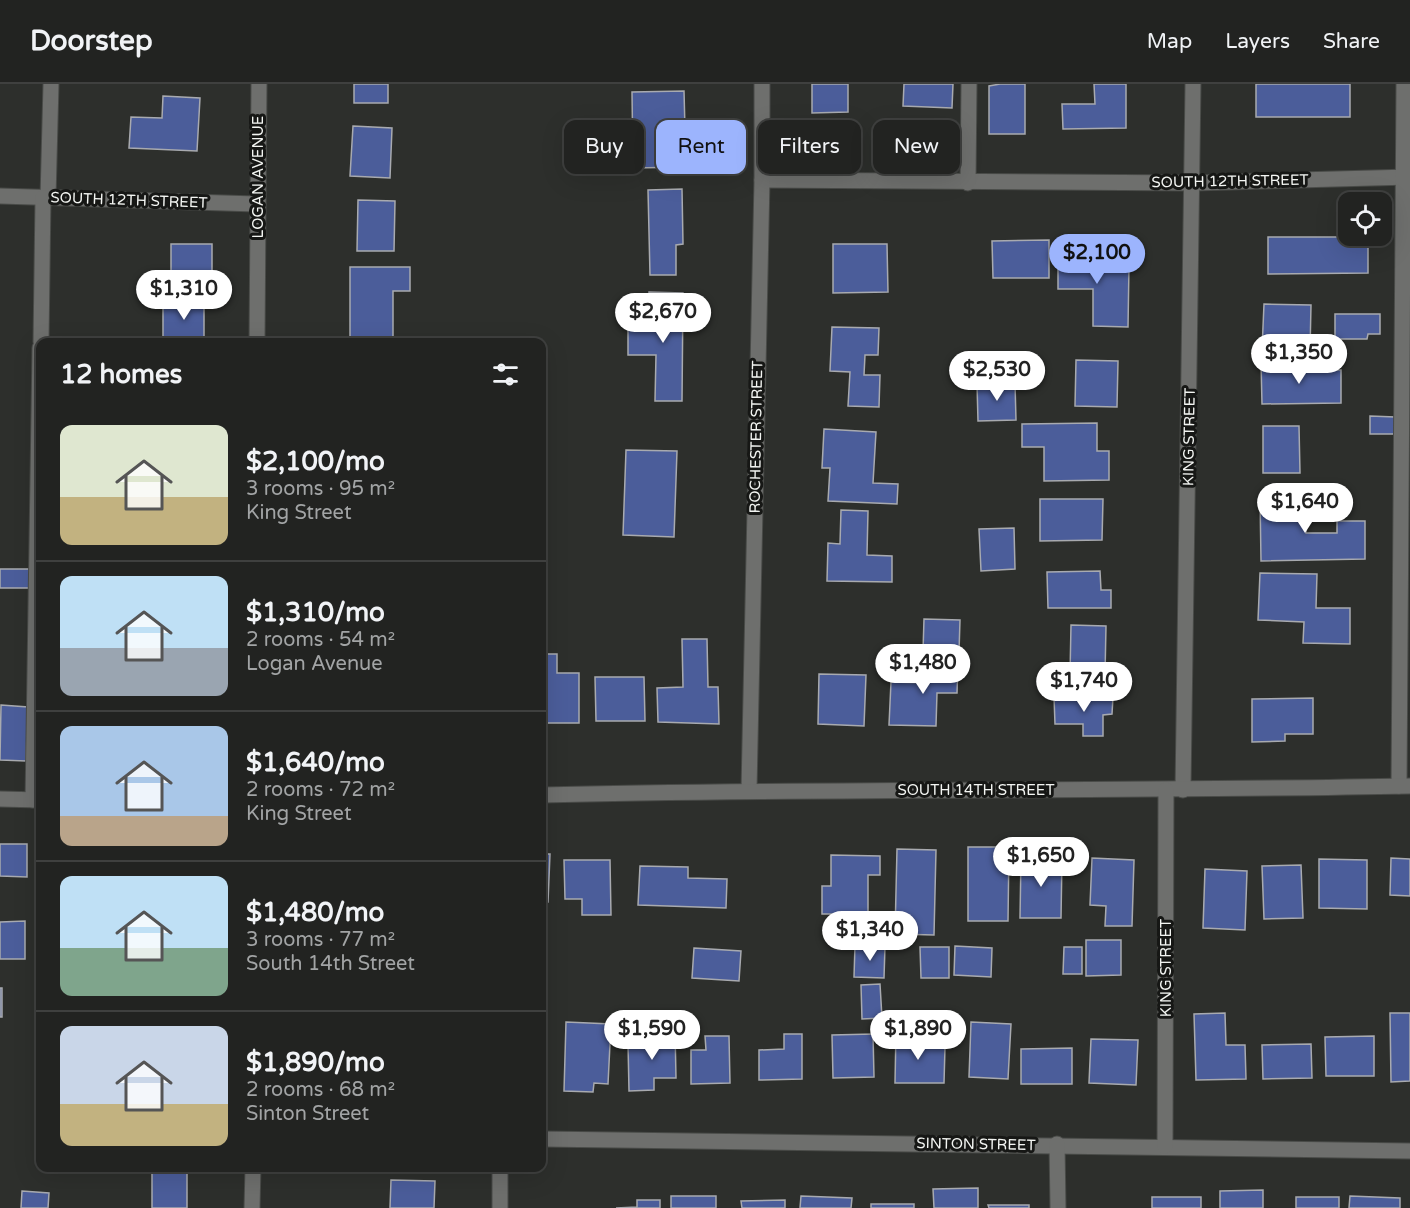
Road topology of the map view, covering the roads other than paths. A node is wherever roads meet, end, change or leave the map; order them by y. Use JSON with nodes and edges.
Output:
{"nodes":[{"id":1,"x":51,"y":84,"type":"edge"},
{"id":2,"x":259,"y":84,"type":"edge"},
{"id":3,"x":762,"y":84,"type":"edge"},
{"id":4,"x":969,"y":84,"type":"edge"},
{"id":5,"x":1193,"y":84,"type":"edge"},
{"id":6,"x":1404,"y":84,"type":"edge"},
{"id":7,"x":1406,"y":177,"type":"edge"},
{"id":8,"x":762,"y":180,"type":"junction"},
{"id":9,"x":968,"y":183,"type":"junction"},
{"id":10,"x":1193,"y":183,"type":"junction"},
{"id":11,"x":0,"y":196,"type":"edge"},
{"id":12,"x":46,"y":198,"type":"junction"},
{"id":13,"x":258,"y":204,"type":"junction"},
{"id":14,"x":41,"y":338,"type":"edge"},
{"id":15,"x":257,"y":338,"type":"edge"},
{"id":16,"x":1405,"y":786,"type":"edge"},
{"id":17,"x":749,"y":790,"type":"junction"},
{"id":18,"x":1166,"y":790,"type":"junction"},
{"id":19,"x":1183,"y":790,"type":"junction"},
{"id":20,"x":546,"y":795,"type":"edge"},
{"id":21,"x":0,"y":800,"type":"edge"},
{"id":22,"x":36,"y":800,"type":"edge"},
{"id":23,"x":546,"y":1139,"type":"edge"},
{"id":24,"x":1057,"y":1144,"type":"junction"},
{"id":25,"x":1165,"y":1146,"type":"junction"},
{"id":26,"x":1410,"y":1151,"type":"edge"},
{"id":27,"x":253,"y":1172,"type":"edge"},
{"id":28,"x":500,"y":1172,"type":"edge"},
{"id":29,"x":252,"y":1208,"type":"edge"},
{"id":30,"x":500,"y":1208,"type":"edge"},
{"id":31,"x":1058,"y":1208,"type":"edge"}],
"edges":[{"from":1,"to":12,"type":"street"},
{"from":2,"to":13,"type":"street","name":"LOGAN AVENUE"},
{"from":3,"to":8,"type":"street","name":"ROCHESTER STREET"},
{"from":4,"to":9,"type":"street"},
{"from":5,"to":10,"type":"street","name":"KING STREET"},
{"from":6,"to":7,"type":"street"},
{"from":7,"to":10,"type":"street","name":"SOUTH 12TH STREET"},
{"from":7,"to":16,"type":"street"},
{"from":8,"to":9,"type":"street","name":"SOUTH 12TH STREET"},
{"from":8,"to":17,"type":"street","name":"ROCHESTER STREET"},
{"from":9,"to":10,"type":"street","name":"SOUTH 12TH STREET"},
{"from":10,"to":19,"type":"street","name":"KING STREET"},
{"from":11,"to":12,"type":"street","name":"SOUTH 12TH STREET"},
{"from":12,"to":13,"type":"street","name":"SOUTH 12TH STREET"},
{"from":12,"to":14,"type":"street"},
{"from":13,"to":15,"type":"street","name":"LOGAN AVENUE"},
{"from":16,"to":19,"type":"street","name":"SOUTH 14TH STREET"},
{"from":17,"to":18,"type":"street","name":"SOUTH 14TH STREET"},
{"from":17,"to":20,"type":"street","name":"SOUTH 14TH STREET"},
{"from":18,"to":19,"type":"street","name":"SOUTH 14TH STREET"},
{"from":18,"to":25,"type":"street","name":"KING STREET"},
{"from":21,"to":22,"type":"street"},
{"from":23,"to":24,"type":"street","name":"SINTON STREET"},
{"from":24,"to":25,"type":"street","name":"SINTON STREET"},
{"from":24,"to":31,"type":"street"},
{"from":25,"to":26,"type":"street","name":"SINTON STREET"},
{"from":27,"to":29,"type":"street"},
{"from":28,"to":30,"type":"street"}]}
